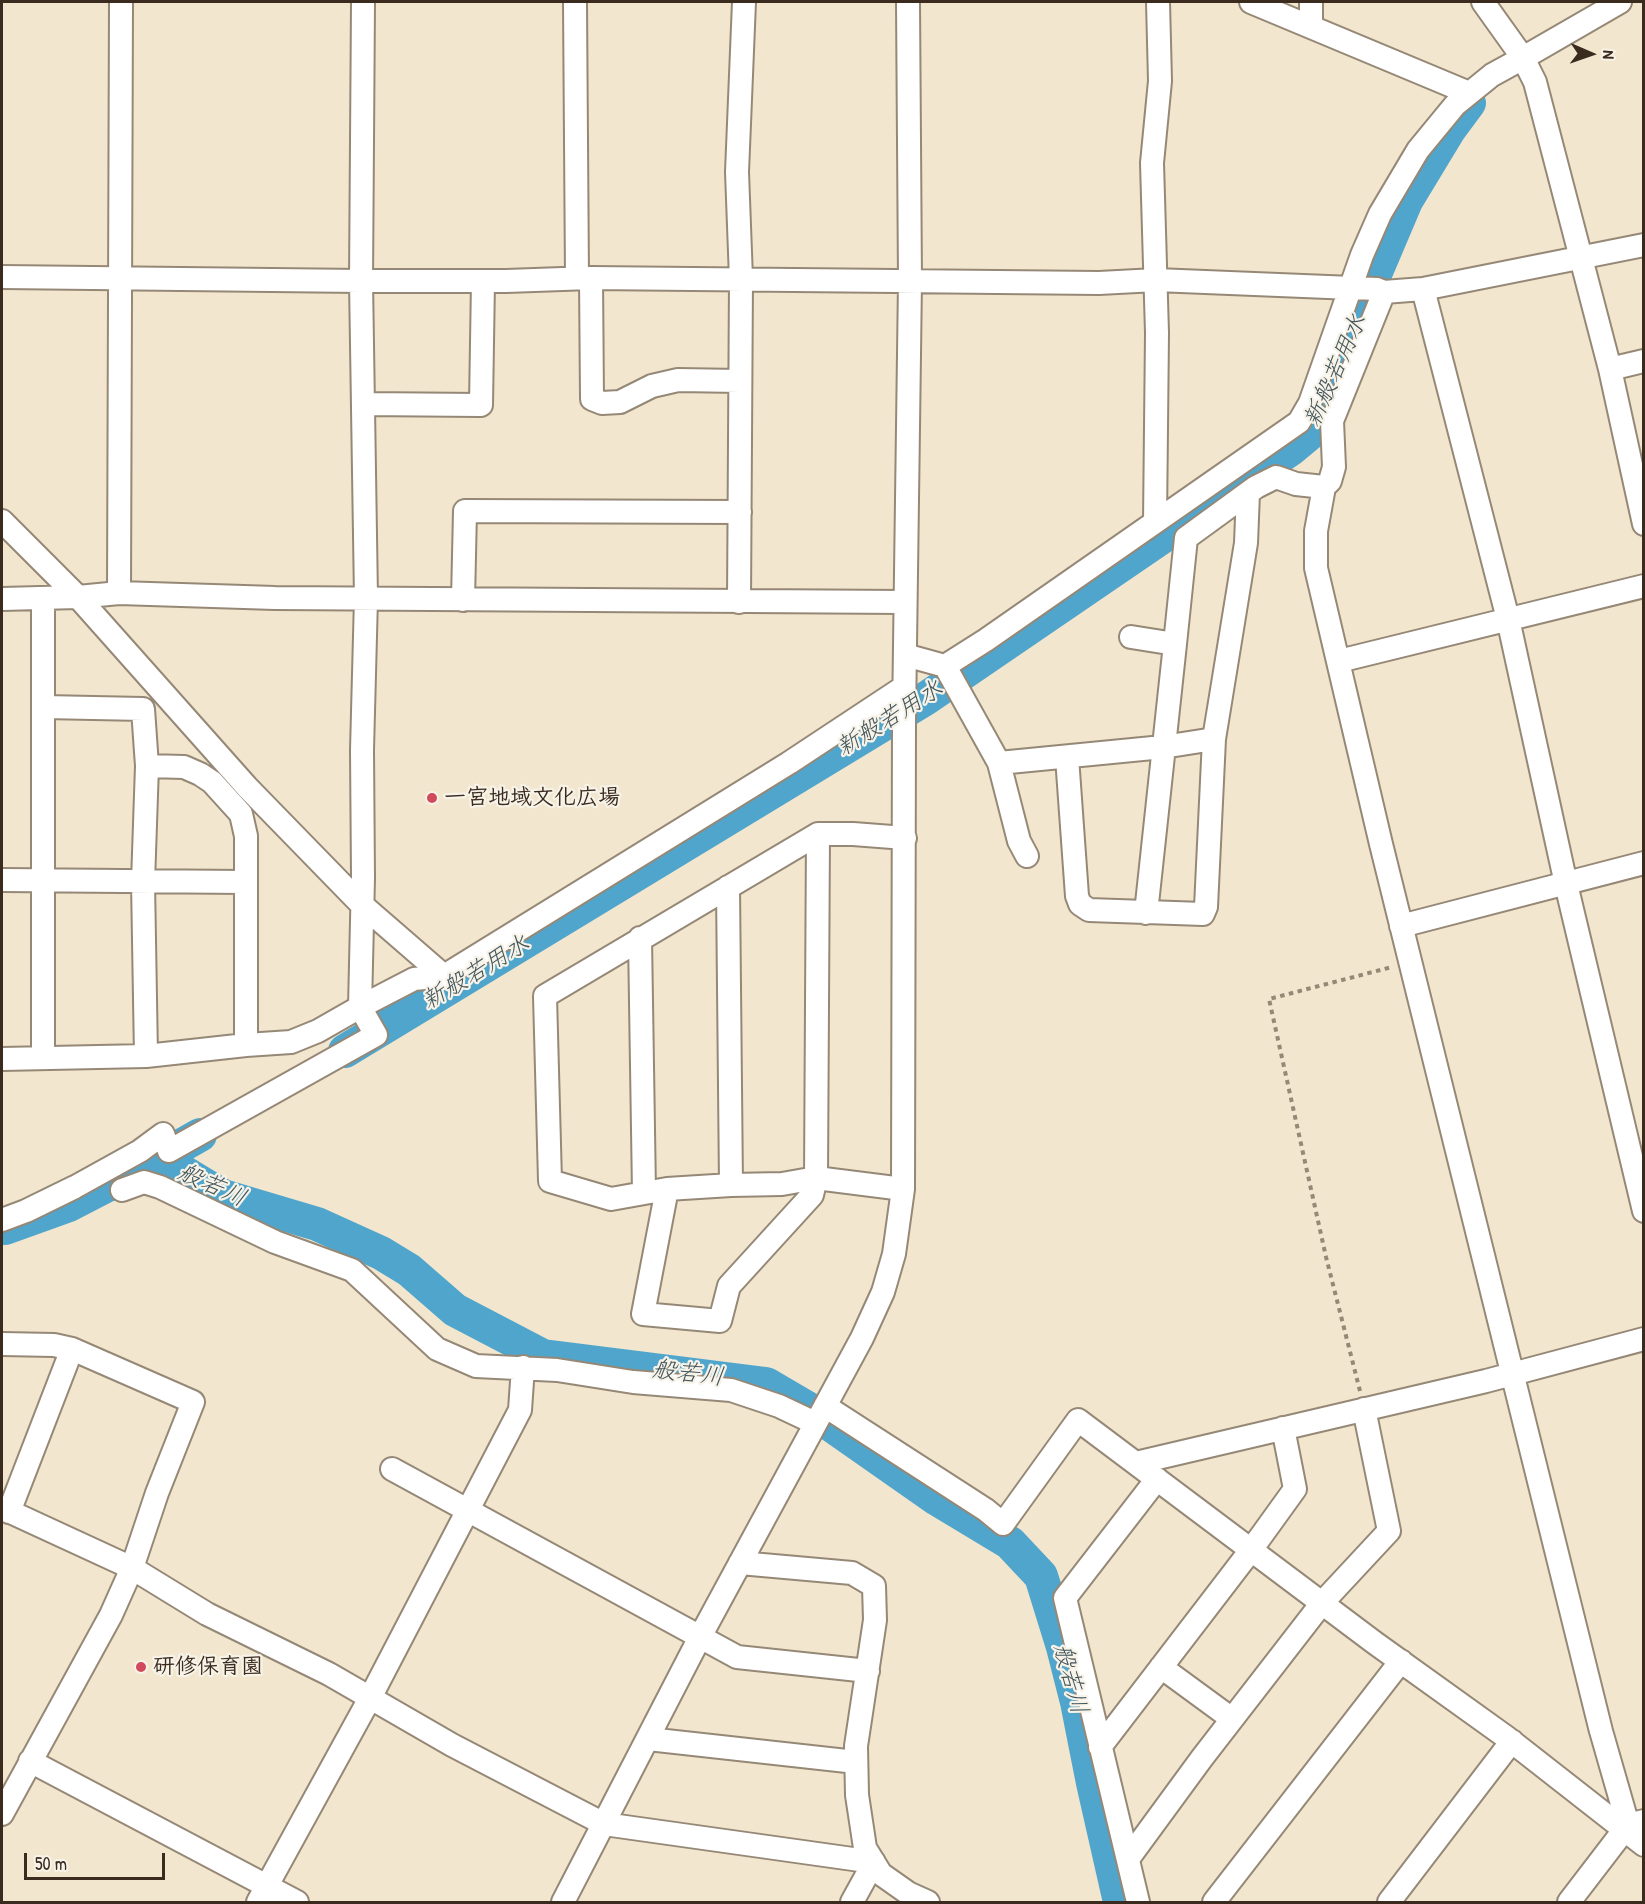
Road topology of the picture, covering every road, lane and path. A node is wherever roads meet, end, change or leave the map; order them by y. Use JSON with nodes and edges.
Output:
{"nodes":[{"id":1,"x":120,"y":2,"type":"edge"},
{"id":2,"x":363,"y":2,"type":"edge"},
{"id":3,"x":575,"y":2,"type":"edge"},
{"id":4,"x":744,"y":2,"type":"edge"},
{"id":5,"x":908,"y":2,"type":"edge"},
{"id":6,"x":1158,"y":2,"type":"edge"},
{"id":7,"x":1251,"y":2,"type":"edge"},
{"id":8,"x":1311,"y":2,"type":"edge"},
{"id":9,"x":1483,"y":2,"type":"edge"},
{"id":10,"x":1620,"y":2,"type":"edge"},
{"id":11,"x":1311,"y":25,"type":"junction"},
{"id":12,"x":1523,"y":58,"type":"junction"},
{"id":13,"x":1469,"y":93,"type":"junction"},
{"id":14,"x":1644,"y":245,"type":"edge"},
{"id":15,"x":1581,"y":257,"type":"junction"},
{"id":16,"x":2,"y":277,"type":"edge"},
{"id":17,"x":118,"y":278,"type":"junction"},
{"id":18,"x":584,"y":278,"type":"junction"},
{"id":19,"x":741,"y":279,"type":"junction"},
{"id":20,"x":1156,"y":280,"type":"junction"},
{"id":21,"x":361,"y":281,"type":"junction"},
{"id":22,"x":483,"y":281,"type":"junction"},
{"id":23,"x":910,"y":281,"type":"junction"},
{"id":24,"x":1351,"y":288,"type":"junction"},
{"id":25,"x":1423,"y":289,"type":"junction"},
{"id":26,"x":1381,"y":291,"type":"junction"},
{"id":27,"x":1644,"y":361,"type":"edge"},
{"id":28,"x":1610,"y":369,"type":"junction"},
{"id":29,"x":740,"y":381,"type":"junction"},
{"id":30,"x":363,"y":404,"type":"junction"},
{"id":31,"x":1324,"y":488,"type":"junction"},
{"id":32,"x":1248,"y":493,"type":"junction"},
{"id":33,"x":740,"y":512,"type":"junction"},
{"id":34,"x":2,"y":521,"type":"edge"},
{"id":35,"x":1155,"y":522,"type":"junction"},
{"id":36,"x":1644,"y":524,"type":"edge"},
{"id":37,"x":1644,"y":586,"type":"edge"},
{"id":38,"x":119,"y":593,"type":"junction"},
{"id":39,"x":78,"y":597,"type":"junction"},
{"id":40,"x":2,"y":598,"type":"edge"},
{"id":41,"x":366,"y":598,"type":"junction"},
{"id":42,"x":43,"y":599,"type":"junction"},
{"id":43,"x":463,"y":600,"type":"junction"},
{"id":44,"x":740,"y":602,"type":"junction"},
{"id":45,"x":905,"y":602,"type":"junction"},
{"id":46,"x":1508,"y":619,"type":"junction"},
{"id":47,"x":1131,"y":637,"type":"dead end"},
{"id":48,"x":1175,"y":644,"type":"junction"},
{"id":49,"x":905,"y":655,"type":"junction"},
{"id":50,"x":1339,"y":661,"type":"junction"},
{"id":51,"x":945,"y":666,"type":"junction"},
{"id":52,"x":904,"y":701,"type":"junction"},
{"id":53,"x":44,"y":707,"type":"junction"},
{"id":54,"x":1214,"y":739,"type":"junction"},
{"id":55,"x":1163,"y":747,"type":"junction"},
{"id":56,"x":1067,"y":757,"type":"junction"},
{"id":57,"x":999,"y":764,"type":"junction"},
{"id":58,"x":147,"y":766,"type":"junction"},
{"id":59,"x":818,"y":834,"type":"junction"},
{"id":60,"x":905,"y":838,"type":"junction"},
{"id":61,"x":1028,"y":856,"type":"dead end"},
{"id":62,"x":1644,"y":863,"type":"edge"},
{"id":63,"x":42,"y":879,"type":"junction"},
{"id":64,"x":2,"y":880,"type":"edge"},
{"id":65,"x":143,"y":882,"type":"junction"},
{"id":66,"x":245,"y":882,"type":"junction"},
{"id":67,"x":1566,"y":884,"type":"junction"},
{"id":68,"x":728,"y":887,"type":"junction"},
{"id":69,"x":361,"y":904,"type":"junction"},
{"id":70,"x":1146,"y":913,"type":"junction"},
{"id":71,"x":1401,"y":926,"type":"junction"},
{"id":72,"x":640,"y":938,"type":"junction"},
{"id":73,"x":1410,"y":962,"type":"junction"},
{"id":74,"x":444,"y":976,"type":"junction"},
{"id":75,"x":360,"y":1007,"type":"junction"},
{"id":76,"x":246,"y":1044,"type":"junction"},
{"id":77,"x":146,"y":1056,"type":"junction"},
{"id":78,"x":43,"y":1058,"type":"junction"},
{"id":79,"x":2,"y":1059,"type":"edge"},
{"id":80,"x":816,"y":1178,"type":"junction"},
{"id":81,"x":731,"y":1185,"type":"junction"},
{"id":82,"x":667,"y":1189,"type":"junction"},
{"id":83,"x":903,"y":1189,"type":"junction"},
{"id":84,"x":122,"y":1190,"type":"dead end"},
{"id":85,"x":644,"y":1193,"type":"junction"},
{"id":86,"x":1644,"y":1211,"type":"edge"},
{"id":87,"x":2,"y":1220,"type":"edge"},
{"id":88,"x":1644,"y":1339,"type":"edge"},
{"id":89,"x":2,"y":1344,"type":"edge"},
{"id":90,"x":72,"y":1349,"type":"junction"},
{"id":91,"x":523,"y":1367,"type":"junction"},
{"id":92,"x":1513,"y":1374,"type":"junction"},
{"id":93,"x":1364,"y":1409,"type":"junction"},
{"id":94,"x":820,"y":1415,"type":"junction"},
{"id":95,"x":1283,"y":1428,"type":"junction"},
{"id":96,"x":1136,"y":1463,"type":"junction"},
{"id":97,"x":392,"y":1469,"type":"dead end"},
{"id":98,"x":1157,"y":1479,"type":"junction"},
{"id":99,"x":5,"y":1510,"type":"edge"},
{"id":100,"x":466,"y":1510,"type":"junction"},
{"id":101,"x":1251,"y":1550,"type":"junction"},
{"id":102,"x":740,"y":1563,"type":"junction"},
{"id":103,"x":132,"y":1568,"type":"junction"},
{"id":104,"x":1322,"y":1603,"type":"junction"},
{"id":105,"x":699,"y":1637,"type":"junction"},
{"id":106,"x":1401,"y":1661,"type":"junction"},
{"id":107,"x":1161,"y":1667,"type":"junction"},
{"id":108,"x":868,"y":1671,"type":"junction"},
{"id":109,"x":370,"y":1698,"type":"junction"},
{"id":110,"x":1232,"y":1719,"type":"junction"},
{"id":111,"x":648,"y":1739,"type":"junction"},
{"id":112,"x":1512,"y":1741,"type":"junction"},
{"id":113,"x":1100,"y":1747,"type":"junction"},
{"id":114,"x":30,"y":1761,"type":"junction"},
{"id":115,"x":856,"y":1762,"type":"junction"},
{"id":116,"x":3,"y":1808,"type":"edge"},
{"id":117,"x":604,"y":1824,"type":"junction"},
{"id":118,"x":1632,"y":1825,"type":"edge"},
{"id":119,"x":1644,"y":1845,"type":"edge"},
{"id":120,"x":1128,"y":1859,"type":"junction"},
{"id":121,"x":874,"y":1862,"type":"junction"},
{"id":122,"x":262,"y":1894,"type":"edge"},
{"id":123,"x":297,"y":1902,"type":"edge"},
{"id":124,"x":563,"y":1902,"type":"edge"},
{"id":125,"x":852,"y":1902,"type":"edge"},
{"id":126,"x":928,"y":1902,"type":"edge"},
{"id":127,"x":1138,"y":1902,"type":"edge"},
{"id":128,"x":1214,"y":1902,"type":"edge"},
{"id":129,"x":1389,"y":1902,"type":"edge"},
{"id":130,"x":1569,"y":1902,"type":"edge"}],
"edges":[{"from":1,"to":17,"type":"street"},
{"from":2,"to":21,"type":"street"},
{"from":3,"to":18,"type":"street"},
{"from":4,"to":19,"type":"street"},
{"from":5,"to":23,"type":"street"},
{"from":6,"to":20,"type":"street"},
{"from":7,"to":11,"type":"street"},
{"from":8,"to":11,"type":"street"},
{"from":9,"to":12,"type":"street"},
{"from":10,"to":12,"type":"street"},
{"from":11,"to":13,"type":"street"},
{"from":12,"to":13,"type":"street"},
{"from":12,"to":15,"type":"street"},
{"from":13,"to":24,"type":"street"},
{"from":14,"to":15,"type":"street"},
{"from":15,"to":25,"type":"street"},
{"from":15,"to":28,"type":"street"},
{"from":16,"to":17,"type":"street"},
{"from":17,"to":21,"type":"street"},
{"from":17,"to":38,"type":"street"},
{"from":18,"to":19,"type":"street"},
{"from":18,"to":22,"type":"street"},
{"from":18,"to":29,"type":"street"},
{"from":19,"to":23,"type":"street"},
{"from":19,"to":29,"type":"street"},
{"from":20,"to":23,"type":"street"},
{"from":20,"to":24,"type":"street"},
{"from":20,"to":35,"type":"street"},
{"from":21,"to":22,"type":"street"},
{"from":21,"to":30,"type":"street"},
{"from":22,"to":30,"type":"street"},
{"from":23,"to":45,"type":"street"},
{"from":24,"to":26,"type":"street"},
{"from":24,"to":35,"type":"street"},
{"from":25,"to":26,"type":"street"},
{"from":25,"to":46,"type":"street"},
{"from":26,"to":31,"type":"street"},
{"from":27,"to":28,"type":"street"},
{"from":28,"to":36,"type":"street"},
{"from":29,"to":33,"type":"street"},
{"from":30,"to":41,"type":"street"},
{"from":31,"to":32,"type":"street"},
{"from":31,"to":50,"type":"street"},
{"from":32,"to":48,"type":"street"},
{"from":32,"to":54,"type":"street"},
{"from":33,"to":43,"type":"street"},
{"from":33,"to":44,"type":"street"},
{"from":34,"to":39,"type":"street"},
{"from":35,"to":51,"type":"street"},
{"from":37,"to":46,"type":"street"},
{"from":38,"to":39,"type":"street"},
{"from":38,"to":41,"type":"street"},
{"from":39,"to":42,"type":"street"},
{"from":39,"to":69,"type":"street"},
{"from":40,"to":42,"type":"street"},
{"from":41,"to":43,"type":"street"},
{"from":41,"to":69,"type":"street"},
{"from":42,"to":53,"type":"street"},
{"from":43,"to":44,"type":"street"},
{"from":44,"to":45,"type":"street"},
{"from":45,"to":49,"type":"street"},
{"from":46,"to":50,"type":"street"},
{"from":46,"to":67,"type":"street"},
{"from":47,"to":48,"type":"street"},
{"from":48,"to":55,"type":"street"},
{"from":49,"to":51,"type":"street"},
{"from":49,"to":52,"type":"street"},
{"from":50,"to":71,"type":"street"},
{"from":51,"to":57,"type":"street"},
{"from":52,"to":60,"type":"street"},
{"from":52,"to":74,"type":"street"},
{"from":53,"to":58,"type":"street"},
{"from":53,"to":63,"type":"street"},
{"from":54,"to":55,"type":"street"},
{"from":54,"to":70,"type":"street"},
{"from":55,"to":56,"type":"street"},
{"from":55,"to":70,"type":"street"},
{"from":56,"to":57,"type":"street"},
{"from":56,"to":70,"type":"street"},
{"from":57,"to":61,"type":"street"},
{"from":58,"to":65,"type":"street"},
{"from":58,"to":66,"type":"street"},
{"from":59,"to":60,"type":"street"},
{"from":59,"to":68,"type":"street"},
{"from":59,"to":80,"type":"street"},
{"from":60,"to":83,"type":"street"},
{"from":62,"to":67,"type":"street"},
{"from":63,"to":64,"type":"street"},
{"from":63,"to":65,"type":"street"},
{"from":63,"to":78,"type":"street"},
{"from":65,"to":66,"type":"street"},
{"from":65,"to":77,"type":"street"},
{"from":66,"to":76,"type":"street"},
{"from":67,"to":71,"type":"street"},
{"from":67,"to":86,"type":"street"},
{"from":68,"to":72,"type":"street"},
{"from":68,"to":81,"type":"street"},
{"from":69,"to":74,"type":"street"},
{"from":69,"to":75,"type":"street"},
{"from":71,"to":73,"type":"street"},
{"from":72,"to":85,"type":"street"},
{"from":72,"to":85,"type":"street"},
{"from":73,"to":92,"type":"street"},
{"from":73,"to":93,"type":"path"},
{"from":74,"to":75,"type":"street"},
{"from":75,"to":76,"type":"street"},
{"from":75,"to":87,"type":"street"},
{"from":76,"to":77,"type":"street"},
{"from":77,"to":78,"type":"street"},
{"from":78,"to":79,"type":"street"},
{"from":80,"to":81,"type":"street"},
{"from":80,"to":82,"type":"street"},
{"from":80,"to":83,"type":"street"},
{"from":81,"to":82,"type":"street"},
{"from":82,"to":85,"type":"street"},
{"from":83,"to":94,"type":"street"},
{"from":84,"to":91,"type":"street"},
{"from":88,"to":92,"type":"street"},
{"from":89,"to":90,"type":"street"},
{"from":90,"to":99,"type":"street"},
{"from":90,"to":103,"type":"street"},
{"from":91,"to":94,"type":"street"},
{"from":91,"to":100,"type":"street"},
{"from":92,"to":93,"type":"street"},
{"from":92,"to":118,"type":"street"},
{"from":93,"to":95,"type":"street"},
{"from":93,"to":104,"type":"street"},
{"from":94,"to":96,"type":"street"},
{"from":94,"to":102,"type":"street"},
{"from":95,"to":96,"type":"street"},
{"from":95,"to":101,"type":"street"},
{"from":96,"to":98,"type":"street"},
{"from":97,"to":100,"type":"street"},
{"from":98,"to":101,"type":"street"},
{"from":98,"to":113,"type":"street"},
{"from":99,"to":103,"type":"street"},
{"from":100,"to":105,"type":"street"},
{"from":100,"to":109,"type":"street"},
{"from":101,"to":104,"type":"street"},
{"from":101,"to":107,"type":"street"},
{"from":102,"to":105,"type":"street"},
{"from":102,"to":108,"type":"street"},
{"from":103,"to":109,"type":"street"},
{"from":103,"to":114,"type":"street"},
{"from":104,"to":106,"type":"street"},
{"from":104,"to":110,"type":"street"},
{"from":105,"to":108,"type":"street"},
{"from":105,"to":111,"type":"street"},
{"from":106,"to":112,"type":"street"},
{"from":106,"to":128,"type":"street"},
{"from":107,"to":110,"type":"street"},
{"from":107,"to":113,"type":"street"},
{"from":108,"to":115,"type":"street"},
{"from":109,"to":117,"type":"street"},
{"from":109,"to":122,"type":"street"},
{"from":110,"to":120,"type":"street"},
{"from":111,"to":115,"type":"street"},
{"from":111,"to":117,"type":"street"},
{"from":112,"to":118,"type":"street"},
{"from":112,"to":129,"type":"street"},
{"from":113,"to":120,"type":"street"},
{"from":114,"to":116,"type":"street"},
{"from":114,"to":122,"type":"street"},
{"from":115,"to":121,"type":"street"},
{"from":117,"to":121,"type":"street"},
{"from":117,"to":124,"type":"street"},
{"from":118,"to":119,"type":"street"},
{"from":118,"to":130,"type":"street"},
{"from":120,"to":127,"type":"street"},
{"from":121,"to":125,"type":"street"},
{"from":121,"to":126,"type":"street"},
{"from":122,"to":123,"type":"street"}]}
